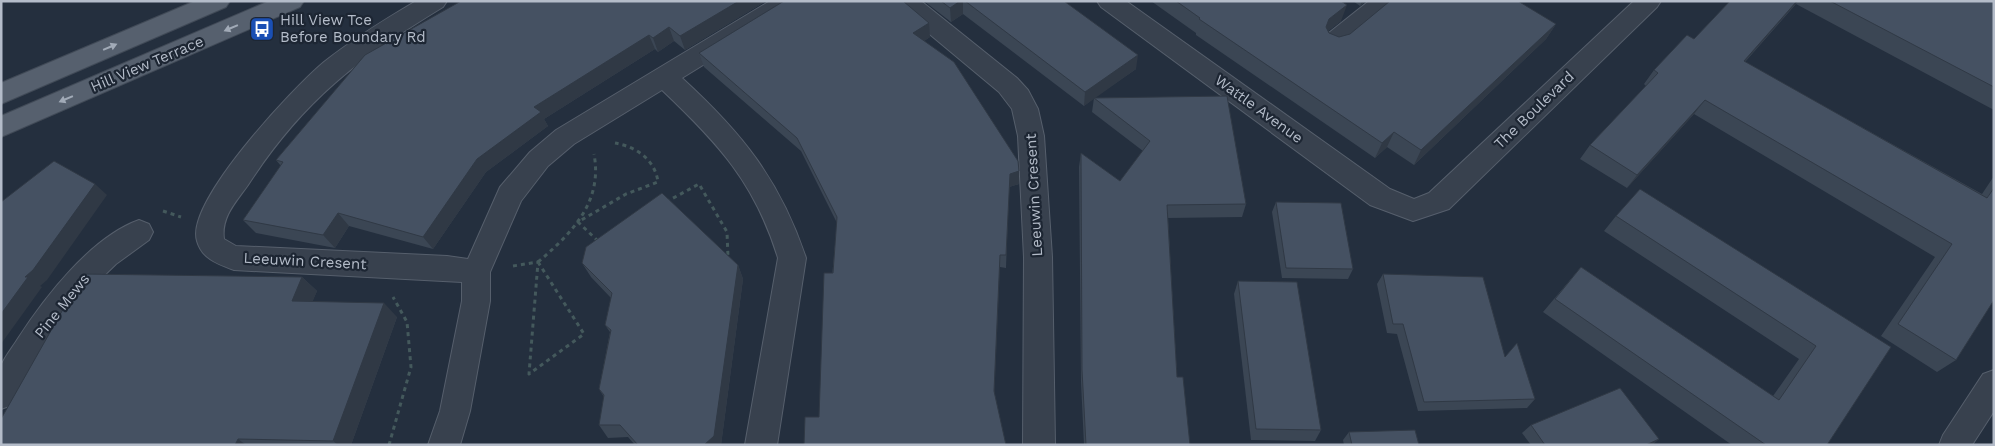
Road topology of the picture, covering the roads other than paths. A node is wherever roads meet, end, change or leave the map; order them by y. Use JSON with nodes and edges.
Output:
{"nodes":[{"id":1,"x":218,"y":1,"type":"edge"},
{"id":2,"x":292,"y":1,"type":"edge"},
{"id":3,"x":435,"y":1,"type":"edge"},
{"id":4,"x":789,"y":1,"type":"edge"},
{"id":5,"x":905,"y":1,"type":"edge"},
{"id":6,"x":1109,"y":1,"type":"edge"},
{"id":7,"x":1385,"y":1,"type":"edge"},
{"id":8,"x":1648,"y":1,"type":"edge"},
{"id":9,"x":1340,"y":6,"type":"edge"},
{"id":10,"x":1361,"y":20,"type":"junction"},
{"id":11,"x":1334,"y":42,"type":"edge"},
{"id":12,"x":663,"y":76,"type":"junction"},
{"id":13,"x":1,"y":94,"type":"edge"},
{"id":14,"x":1,"y":127,"type":"edge"},
{"id":15,"x":1413,"y":210,"type":"joint"},
{"id":16,"x":139,"y":232,"type":"dead end"},
{"id":17,"x":476,"y":272,"type":"junction"},
{"id":18,"x":1994,"y":384,"type":"edge"},
{"id":19,"x":1,"y":395,"type":"edge"},
{"id":20,"x":444,"y":445,"type":"edge"},
{"id":21,"x":761,"y":445,"type":"edge"},
{"id":22,"x":1039,"y":445,"type":"edge"},
{"id":23,"x":1954,"y":445,"type":"edge"}],
"edges":[{"from":13,"to":1,"type":"main road","name":"Hill View Terrace","one_way":true},
{"from":2,"to":14,"type":"main road","name":"Hill View Terrace","one_way":true},
{"from":3,"to":17,"type":"street","name":"Leeuwin Cresent"},
{"from":4,"to":12,"type":"street"},
{"from":5,"to":22,"type":"street","name":"Leeuwin Cresent"},
{"from":6,"to":15,"type":"street","name":"Wattle Avenue"},
{"from":7,"to":10,"type":"street"},
{"from":8,"to":15,"type":"street","name":"The Boulevard"},
{"from":9,"to":10,"type":"street"},
{"from":10,"to":11,"type":"street"},
{"from":12,"to":17,"type":"street"},
{"from":12,"to":21,"type":"street"},
{"from":16,"to":19,"type":"street","name":"Pine Mews"},
{"from":17,"to":20,"type":"street"},
{"from":18,"to":23,"type":"street"}]}
